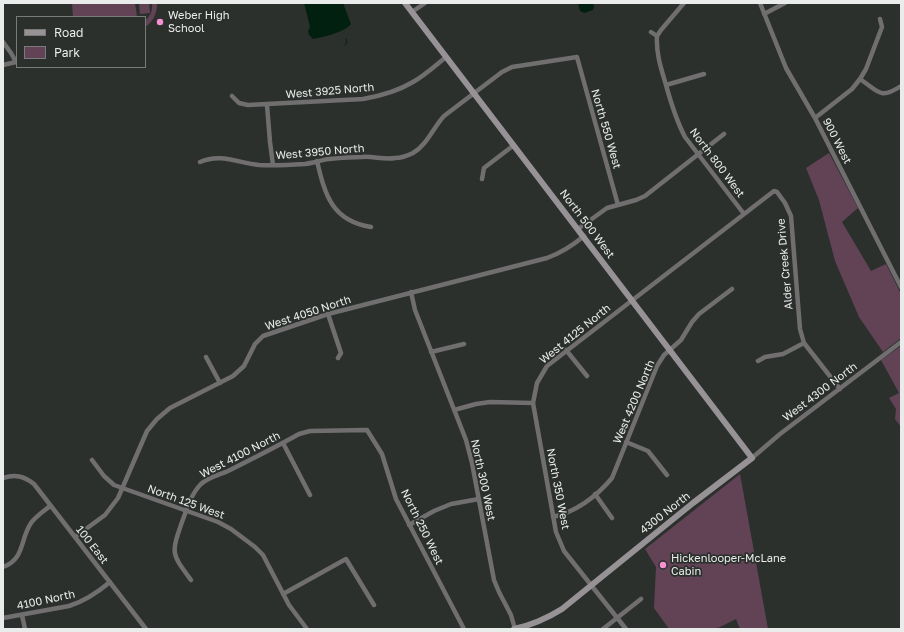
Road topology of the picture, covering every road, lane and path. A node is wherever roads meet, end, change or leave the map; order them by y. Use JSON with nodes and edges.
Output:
{"nodes":[{"id":1,"x":405,"y":3,"type":"edge"},
{"id":2,"x":425,"y":3,"type":"edge"},
{"id":3,"x":684,"y":3,"type":"edge"},
{"id":4,"x":760,"y":3,"type":"edge"},
{"id":5,"x":785,"y":3,"type":"edge"},
{"id":6,"x":412,"y":12,"type":"junction"},
{"id":7,"x":764,"y":14,"type":"junction"},
{"id":8,"x":880,"y":20,"type":"dead end"},
{"id":9,"x":651,"y":32,"type":"dead end"},
{"id":10,"x":657,"y":36,"type":"junction"},
{"id":11,"x":3,"y":42,"type":"edge"},
{"id":12,"x":446,"y":57,"type":"junction"},
{"id":13,"x":577,"y":57,"type":"joint"},
{"id":14,"x":3,"y":65,"type":"edge"},
{"id":15,"x":704,"y":74,"type":"dead end"},
{"id":16,"x":860,"y":79,"type":"junction"},
{"id":17,"x":666,"y":85,"type":"junction"},
{"id":18,"x":901,"y":86,"type":"edge"},
{"id":19,"x":474,"y":93,"type":"junction"},
{"id":20,"x":232,"y":96,"type":"dead end"},
{"id":21,"x":267,"y":105,"type":"junction"},
{"id":22,"x":815,"y":118,"type":"junction"},
{"id":23,"x":724,"y":134,"type":"dead end"},
{"id":24,"x":514,"y":145,"type":"junction"},
{"id":25,"x":698,"y":154,"type":"junction"},
{"id":26,"x":317,"y":161,"type":"junction"},
{"id":27,"x":200,"y":162,"type":"dead end"},
{"id":28,"x":274,"y":165,"type":"junction"},
{"id":29,"x":482,"y":179,"type":"dead end"},
{"id":30,"x":618,"y":205,"type":"junction"},
{"id":31,"x":744,"y":214,"type":"junction"},
{"id":32,"x":371,"y":227,"type":"dead end"},
{"id":33,"x":578,"y":229,"type":"junction"},
{"id":34,"x":584,"y":236,"type":"junction"},
{"id":35,"x":901,"y":287,"type":"edge"},
{"id":36,"x":732,"y":289,"type":"dead end"},
{"id":37,"x":411,"y":292,"type":"junction"},
{"id":38,"x":631,"y":300,"type":"junction"},
{"id":39,"x":328,"y":314,"type":"junction"},
{"id":40,"x":901,"y":342,"type":"edge"},
{"id":41,"x":804,"y":343,"type":"junction"},
{"id":42,"x":464,"y":344,"type":"dead end"},
{"id":43,"x":566,"y":350,"type":"junction"},
{"id":44,"x":669,"y":350,"type":"junction"},
{"id":45,"x":431,"y":352,"type":"junction"},
{"id":46,"x":206,"y":357,"type":"dead end"},
{"id":47,"x":338,"y":358,"type":"dead end"},
{"id":48,"x":758,"y":361,"type":"dead end"},
{"id":49,"x":587,"y":376,"type":"dead end"},
{"id":50,"x":220,"y":383,"type":"junction"},
{"id":51,"x":840,"y":389,"type":"junction"},
{"id":52,"x":533,"y":403,"type":"junction"},
{"id":53,"x":454,"y":410,"type":"junction"},
{"id":54,"x":367,"y":430,"type":"joint"},
{"id":55,"x":626,"y":442,"type":"junction"},
{"id":56,"x":283,"y":443,"type":"junction"},
{"id":57,"x":752,"y":458,"type":"junction"},
{"id":58,"x":92,"y":460,"type":"dead end"},
{"id":59,"x":667,"y":475,"type":"dead end"},
{"id":60,"x":3,"y":478,"type":"edge"},
{"id":61,"x":122,"y":488,"type":"junction"},
{"id":62,"x":595,"y":494,"type":"junction"},
{"id":63,"x":310,"y":495,"type":"dead end"},
{"id":64,"x":478,"y":499,"type":"junction"},
{"id":65,"x":50,"y":506,"type":"junction"},
{"id":66,"x":186,"y":511,"type":"junction"},
{"id":67,"x":553,"y":517,"type":"junction"},
{"id":68,"x":612,"y":518,"type":"dead end"},
{"id":69,"x":409,"y":525,"type":"junction"},
{"id":70,"x":75,"y":538,"type":"junction"},
{"id":71,"x":3,"y":567,"type":"edge"},
{"id":72,"x":191,"y":580,"type":"dead end"},
{"id":73,"x":110,"y":582,"type":"junction"},
{"id":74,"x":592,"y":586,"type":"junction"},
{"id":75,"x":283,"y":594,"type":"junction"},
{"id":76,"x":641,"y":599,"type":"dead end"},
{"id":77,"x":374,"y":605,"type":"dead end"},
{"id":78,"x":22,"y":615,"type":"junction"},
{"id":79,"x":3,"y":618,"type":"edge"},
{"id":80,"x":617,"y":618,"type":"junction"},
{"id":81,"x":25,"y":629,"type":"edge"},
{"id":82,"x":146,"y":629,"type":"edge"},
{"id":83,"x":306,"y":629,"type":"edge"},
{"id":84,"x":464,"y":629,"type":"edge"},
{"id":85,"x":514,"y":629,"type":"edge"},
{"id":86,"x":603,"y":629,"type":"edge"},
{"id":87,"x":626,"y":629,"type":"edge"}],
"edges":[{"from":1,"to":6,"type":"street","name":"North 500 West"},
{"from":2,"to":6,"type":"street"},
{"from":3,"to":10,"type":"street"},
{"from":4,"to":7,"type":"street","name":"900 West"},
{"from":5,"to":7,"type":"street"},
{"from":6,"to":12,"type":"street","name":"North 500 West"},
{"from":7,"to":22,"type":"street","name":"900 West"},
{"from":8,"to":16,"type":"street"},
{"from":9,"to":10,"type":"street"},
{"from":10,"to":17,"type":"street","name":"North 800 West"},
{"from":11,"to":14,"type":"street"},
{"from":12,"to":19,"type":"street","name":"North 500 West"},
{"from":12,"to":21,"type":"street","name":"West 3925 North"},
{"from":13,"to":19,"type":"street","name":"West 3950 North"},
{"from":13,"to":30,"type":"street","name":"North 550 West"},
{"from":15,"to":17,"type":"street"},
{"from":16,"to":18,"type":"street"},
{"from":16,"to":22,"type":"street"},
{"from":17,"to":25,"type":"street","name":"North 800 West"},
{"from":19,"to":24,"type":"street","name":"North 500 West"},
{"from":19,"to":26,"type":"street","name":"West 3950 North"},
{"from":20,"to":21,"type":"street","name":"West 3925 North"},
{"from":21,"to":28,"type":"street"},
{"from":22,"to":35,"type":"street","name":"900 West"},
{"from":23,"to":25,"type":"street"},
{"from":24,"to":29,"type":"street"},
{"from":24,"to":33,"type":"street","name":"North 500 West"},
{"from":25,"to":30,"type":"street"},
{"from":25,"to":31,"type":"street","name":"North 800 West"},
{"from":26,"to":28,"type":"street","name":"West 3950 North"},
{"from":26,"to":32,"type":"street"},
{"from":27,"to":28,"type":"street","name":"West 3950 North"},
{"from":30,"to":33,"type":"street"},
{"from":31,"to":38,"type":"street","name":"Alder Creek Drive"},
{"from":31,"to":41,"type":"street","name":"Alder Creek Drive"},
{"from":33,"to":34,"type":"street","name":"North 500 West"},
{"from":34,"to":37,"type":"street","name":"West 4050 North"},
{"from":34,"to":38,"type":"street","name":"North 500 West"},
{"from":36,"to":44,"type":"street","name":"West 4200 North"},
{"from":37,"to":39,"type":"street","name":"West 4050 North"},
{"from":37,"to":45,"type":"street","name":"North 300 West"},
{"from":38,"to":43,"type":"street","name":"West 4125 North"},
{"from":38,"to":44,"type":"street","name":"North 500 West"},
{"from":39,"to":47,"type":"street"},
{"from":39,"to":50,"type":"street","name":"West 4050 North"},
{"from":40,"to":51,"type":"street","name":"West 4300 North"},
{"from":41,"to":48,"type":"street"},
{"from":41,"to":51,"type":"street","name":"Alder Creek Drive"},
{"from":42,"to":45,"type":"street"},
{"from":43,"to":49,"type":"street"},
{"from":43,"to":52,"type":"street","name":"West 4125 North"},
{"from":44,"to":55,"type":"street","name":"West 4200 North"},
{"from":44,"to":57,"type":"street","name":"North 500 West"},
{"from":45,"to":53,"type":"street","name":"North 300 West"},
{"from":46,"to":50,"type":"street"},
{"from":50,"to":61,"type":"street","name":"West 4050 North"},
{"from":51,"to":57,"type":"street","name":"West 4300 North"},
{"from":52,"to":53,"type":"street"},
{"from":52,"to":67,"type":"street","name":"North 350 West"},
{"from":53,"to":64,"type":"street","name":"North 300 West"},
{"from":54,"to":56,"type":"street","name":"West 4100 North"},
{"from":54,"to":69,"type":"street","name":"North 250 West"},
{"from":55,"to":59,"type":"street"},
{"from":55,"to":62,"type":"street","name":"West 4200 North"},
{"from":56,"to":63,"type":"street"},
{"from":56,"to":66,"type":"street","name":"West 4100 North"},
{"from":57,"to":74,"type":"street","name":"4300 North"},
{"from":58,"to":61,"type":"street","name":"North 125 West"},
{"from":60,"to":65,"type":"street","name":"100 East"},
{"from":61,"to":66,"type":"street","name":"North 125 West"},
{"from":61,"to":70,"type":"street","name":"West 4050 North"},
{"from":62,"to":67,"type":"street","name":"West 4200 North"},
{"from":62,"to":68,"type":"street"},
{"from":64,"to":69,"type":"street"},
{"from":64,"to":85,"type":"street","name":"North 300 West"},
{"from":65,"to":70,"type":"street","name":"100 East"},
{"from":65,"to":71,"type":"street"},
{"from":66,"to":72,"type":"street","name":"West 4100 North"},
{"from":66,"to":75,"type":"street","name":"North 125 West"},
{"from":67,"to":74,"type":"street","name":"North 350 West"},
{"from":69,"to":84,"type":"street","name":"North 250 West"},
{"from":70,"to":73,"type":"street","name":"100 East"},
{"from":73,"to":78,"type":"street","name":"4100 North"},
{"from":73,"to":82,"type":"street","name":"100 East"},
{"from":74,"to":80,"type":"street","name":"North 350 West"},
{"from":74,"to":85,"type":"street","name":"4300 North"},
{"from":75,"to":77,"type":"street"},
{"from":75,"to":83,"type":"street","name":"North 125 West"},
{"from":76,"to":80,"type":"street"},
{"from":78,"to":79,"type":"street","name":"4100 North"},
{"from":78,"to":81,"type":"street"},
{"from":80,"to":86,"type":"street"},
{"from":80,"to":87,"type":"street","name":"North 350 West"}]}
